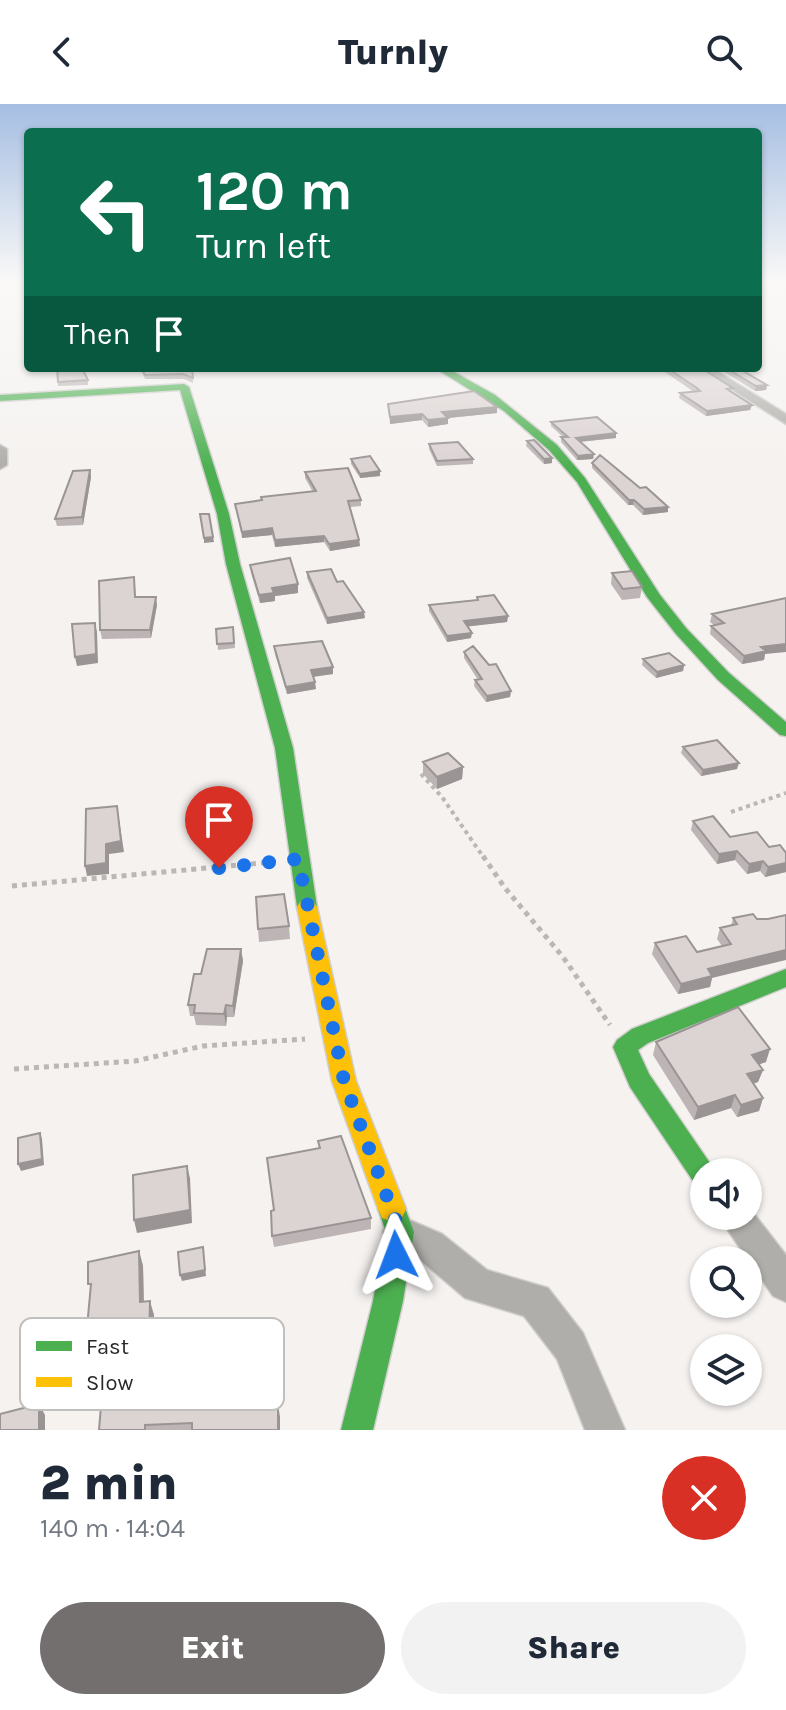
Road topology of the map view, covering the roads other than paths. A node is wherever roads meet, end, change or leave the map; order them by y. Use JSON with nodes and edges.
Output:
{"nodes":[{"id":1,"x":448,"y":372,"type":"edge"},
{"id":2,"x":710,"y":372,"type":"edge"},
{"id":3,"x":0,"y":398,"type":"edge"},
{"id":4,"x":786,"y":420,"type":"edge"},
{"id":5,"x":0,"y":449,"type":"edge"},
{"id":6,"x":0,"y":465,"type":"edge"},
{"id":7,"x":786,"y":731,"type":"edge"},
{"id":8,"x":786,"y":978,"type":"edge"},
{"id":9,"x":692,"y":1158,"type":"edge"},
{"id":10,"x":746,"y":1230,"type":"edge"},
{"id":11,"x":400,"y":1232,"type":"junction"},
{"id":12,"x":786,"y":1284,"type":"edge"},
{"id":13,"x":357,"y":1430,"type":"edge"},
{"id":14,"x":605,"y":1430,"type":"edge"}],
"edges":[{"from":1,"to":7,"type":"street"},
{"from":2,"to":4,"type":"street"},
{"from":3,"to":11,"type":"street"},
{"from":5,"to":6,"type":"street"},
{"from":8,"to":9,"type":"street"},
{"from":10,"to":12,"type":"street"},
{"from":11,"to":13,"type":"street"},
{"from":11,"to":14,"type":"street"}]}
